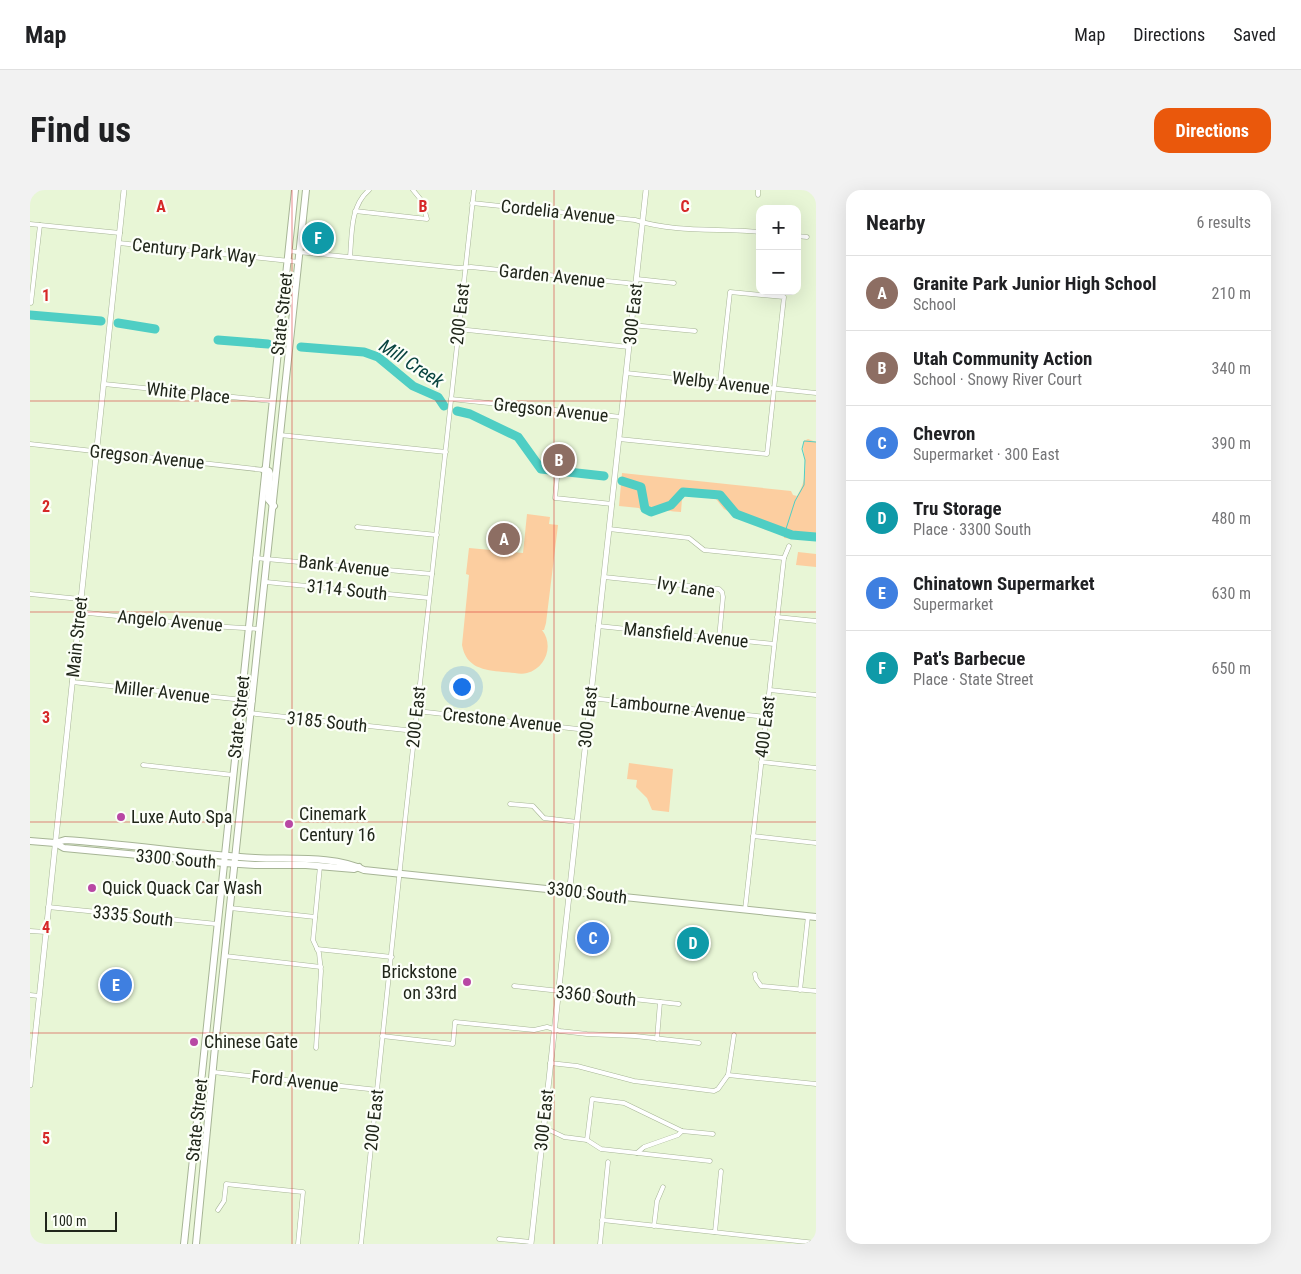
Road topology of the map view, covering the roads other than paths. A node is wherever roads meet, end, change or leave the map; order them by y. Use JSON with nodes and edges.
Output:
{"nodes":[{"id":1,"x":124,"y":190,"type":"edge"},
{"id":2,"x":295,"y":190,"type":"edge"},
{"id":3,"x":306,"y":190,"type":"edge"},
{"id":4,"x":369,"y":190,"type":"edge"},
{"id":5,"x":413,"y":190,"type":"edge"},
{"id":6,"x":474,"y":190,"type":"edge"},
{"id":7,"x":646,"y":190,"type":"edge"},
{"id":8,"x":472,"y":203,"type":"junction"},
{"id":9,"x":355,"y":211,"type":"junction"},
{"id":10,"x":643,"y":223,"type":"junction"},
{"id":11,"x":30,"y":224,"type":"edge"},
{"id":12,"x":40,"y":225,"type":"junction"},
{"id":13,"x":756,"y":232,"type":"edge"},
{"id":14,"x":120,"y":234,"type":"junction"},
{"id":15,"x":801,"y":236,"type":"edge"},
{"id":16,"x":807,"y":237,"type":"dead end"},
{"id":17,"x":118,"y":243,"type":"junction"},
{"id":18,"x":288,"y":251,"type":"junction"},
{"id":19,"x":300,"y":252,"type":"junction"},
{"id":20,"x":350,"y":257,"type":"junction"},
{"id":21,"x":287,"y":261,"type":"junction"},
{"id":22,"x":299,"y":262,"type":"junction"},
{"id":23,"x":465,"y":268,"type":"junction"},
{"id":24,"x":636,"y":282,"type":"junction"},
{"id":25,"x":674,"y":283,"type":"dead end"},
{"id":26,"x":31,"y":303,"type":"edge"},
{"id":27,"x":631,"y":325,"type":"junction"},
{"id":28,"x":458,"y":329,"type":"junction"},
{"id":29,"x":695,"y":331,"type":"dead end"},
{"id":30,"x":629,"y":347,"type":"junction"},
{"id":31,"x":626,"y":373,"type":"junction"},
{"id":32,"x":720,"y":383,"type":"junction"},
{"id":33,"x":104,"y":384,"type":"junction"},
{"id":34,"x":774,"y":389,"type":"junction"},
{"id":35,"x":816,"y":393,"type":"edge"},
{"id":36,"x":451,"y":400,"type":"junction"},
{"id":37,"x":272,"y":402,"type":"junction"},
{"id":38,"x":621,"y":417,"type":"junction"},
{"id":39,"x":280,"y":434,"type":"junction"},
{"id":40,"x":619,"y":439,"type":"junction"},
{"id":41,"x":30,"y":444,"type":"edge"},
{"id":42,"x":96,"y":452,"type":"junction"},
{"id":43,"x":446,"y":452,"type":"junction"},
{"id":44,"x":264,"y":470,"type":"junction"},
{"id":45,"x":557,"y":478,"type":"dead end"},
{"id":46,"x":612,"y":504,"type":"junction"},
{"id":47,"x":274,"y":506,"type":"junction"},
{"id":48,"x":357,"y":527,"type":"dead end"},
{"id":49,"x":609,"y":530,"type":"junction"},
{"id":50,"x":437,"y":535,"type":"junction"},
{"id":51,"x":789,"y":546,"type":"dead end"},
{"id":52,"x":255,"y":558,"type":"junction"},
{"id":53,"x":268,"y":558,"type":"junction"},
{"id":54,"x":784,"y":558,"type":"junction"},
{"id":55,"x":432,"y":574,"type":"junction"},
{"id":56,"x":604,"y":577,"type":"junction"},
{"id":57,"x":266,"y":582,"type":"junction"},
{"id":58,"x":30,"y":594,"type":"edge"},
{"id":59,"x":429,"y":598,"type":"junction"},
{"id":60,"x":80,"y":599,"type":"junction"},
{"id":61,"x":79,"y":612,"type":"junction"},
{"id":62,"x":777,"y":617,"type":"junction"},
{"id":63,"x":816,"y":621,"type":"edge"},
{"id":64,"x":598,"y":626,"type":"junction"},
{"id":65,"x":248,"y":628,"type":"junction"},
{"id":66,"x":260,"y":629,"type":"junction"},
{"id":67,"x":719,"y":638,"type":"junction"},
{"id":68,"x":774,"y":644,"type":"junction"},
{"id":69,"x":72,"y":682,"type":"junction"},
{"id":70,"x":770,"y":690,"type":"junction"},
{"id":71,"x":816,"y":695,"type":"edge"},
{"id":72,"x":590,"y":698,"type":"junction"},
{"id":73,"x":240,"y":700,"type":"junction"},
{"id":74,"x":253,"y":701,"type":"junction"},
{"id":75,"x":417,"y":711,"type":"junction"},
{"id":76,"x":239,"y":712,"type":"junction"},
{"id":77,"x":251,"y":714,"type":"junction"},
{"id":78,"x":766,"y":717,"type":"junction"},
{"id":79,"x":587,"y":730,"type":"junction"},
{"id":80,"x":415,"y":731,"type":"junction"},
{"id":81,"x":761,"y":762,"type":"junction"},
{"id":82,"x":144,"y":765,"type":"dead end"},
{"id":83,"x":816,"y":768,"type":"edge"},
{"id":84,"x":233,"y":775,"type":"junction"},
{"id":85,"x":510,"y":804,"type":"dead end"},
{"id":86,"x":577,"y":822,"type":"junction"},
{"id":87,"x":753,"y":836,"type":"junction"},
{"id":88,"x":30,"y":841,"type":"edge"},
{"id":89,"x":55,"y":843,"type":"junction"},
{"id":90,"x":816,"y":843,"type":"edge"},
{"id":91,"x":225,"y":855,"type":"junction"},
{"id":92,"x":235,"y":856,"type":"junction"},
{"id":93,"x":224,"y":863,"type":"junction"},
{"id":94,"x":234,"y":864,"type":"junction"},
{"id":95,"x":320,"y":866,"type":"junction"},
{"id":96,"x":359,"y":867,"type":"junction"},
{"id":97,"x":400,"y":873,"type":"junction"},
{"id":98,"x":569,"y":891,"type":"junction"},
{"id":99,"x":48,"y":907,"type":"junction"},
{"id":100,"x":230,"y":908,"type":"junction"},
{"id":101,"x":745,"y":910,"type":"junction"},
{"id":102,"x":808,"y":916,"type":"junction"},
{"id":103,"x":315,"y":917,"type":"junction"},
{"id":104,"x":816,"y":917,"type":"edge"},
{"id":105,"x":217,"y":924,"type":"junction"},
{"id":106,"x":30,"y":931,"type":"edge"},
{"id":107,"x":46,"y":932,"type":"junction"},
{"id":108,"x":317,"y":949,"type":"junction"},
{"id":109,"x":225,"y":956,"type":"junction"},
{"id":110,"x":392,"y":957,"type":"junction"},
{"id":111,"x":321,"y":967,"type":"junction"},
{"id":112,"x":755,"y":974,"type":"dead end"},
{"id":113,"x":514,"y":986,"type":"dead end"},
{"id":114,"x":800,"y":990,"type":"junction"},
{"id":115,"x":558,"y":991,"type":"junction"},
{"id":116,"x":816,"y":991,"type":"edge"},
{"id":117,"x":30,"y":995,"type":"edge"},
{"id":118,"x":39,"y":996,"type":"junction"},
{"id":119,"x":660,"y":1002,"type":"junction"},
{"id":120,"x":679,"y":1004,"type":"dead end"},
{"id":121,"x":554,"y":1030,"type":"junction"},
{"id":122,"x":734,"y":1035,"type":"dead end"},
{"id":123,"x":382,"y":1036,"type":"junction"},
{"id":124,"x":657,"y":1039,"type":"junction"},
{"id":125,"x":699,"y":1043,"type":"dead end"},
{"id":126,"x":316,"y":1048,"type":"dead end"},
{"id":127,"x":550,"y":1063,"type":"junction"},
{"id":128,"x":213,"y":1072,"type":"junction"},
{"id":129,"x":728,"y":1074,"type":"junction"},
{"id":130,"x":816,"y":1084,"type":"edge"},
{"id":131,"x":30,"y":1085,"type":"edge"},
{"id":132,"x":378,"y":1090,"type":"junction"},
{"id":133,"x":543,"y":1127,"type":"junction"},
{"id":134,"x":682,"y":1131,"type":"junction"},
{"id":135,"x":713,"y":1134,"type":"dead end"},
{"id":136,"x":587,"y":1140,"type":"junction"},
{"id":137,"x":636,"y":1153,"type":"junction"},
{"id":138,"x":710,"y":1161,"type":"dead end"},
{"id":139,"x":608,"y":1162,"type":"dead end"},
{"id":140,"x":721,"y":1171,"type":"dead end"},
{"id":141,"x":663,"y":1187,"type":"dead end"},
{"id":142,"x":218,"y":1210,"type":"dead end"},
{"id":143,"x":602,"y":1220,"type":"junction"},
{"id":144,"x":654,"y":1226,"type":"junction"},
{"id":145,"x":715,"y":1232,"type":"junction"},
{"id":146,"x":499,"y":1239,"type":"dead end"},
{"id":147,"x":531,"y":1243,"type":"edge"},
{"id":148,"x":816,"y":1243,"type":"edge"},
{"id":149,"x":184,"y":1244,"type":"edge"},
{"id":150,"x":196,"y":1244,"type":"edge"},
{"id":151,"x":298,"y":1244,"type":"edge"},
{"id":152,"x":361,"y":1244,"type":"edge"},
{"id":153,"x":600,"y":1244,"type":"edge"}],
"edges":[{"from":1,"to":14,"type":"street","name":"Main Street"},
{"from":2,"to":18,"type":"main road","name":"State Street"},
{"from":3,"to":19,"type":"main road","name":"State Street"},
{"from":4,"to":9,"type":"street"},
{"from":5,"to":9,"type":"street"},
{"from":6,"to":8,"type":"street","name":"200 East"},
{"from":7,"to":10,"type":"street","name":"300 East"},
{"from":8,"to":10,"type":"street","name":"Cordelia Avenue"},
{"from":8,"to":23,"type":"street","name":"200 East"},
{"from":9,"to":20,"type":"street"},
{"from":10,"to":13,"type":"street","name":"Cordelia Avenue"},
{"from":10,"to":24,"type":"street","name":"300 East"},
{"from":11,"to":12,"type":"street","name":"Century Park Way"},
{"from":12,"to":14,"type":"street","name":"Century Park Way"},
{"from":12,"to":26,"type":"street"},
{"from":14,"to":17,"type":"street","name":"Main Street"},
{"from":15,"to":16,"type":"street"},
{"from":17,"to":21,"type":"street","name":"Century Park Way"},
{"from":17,"to":33,"type":"street","name":"Main Street"},
{"from":18,"to":19,"type":"street","name":"Garden Avenue"},
{"from":18,"to":21,"type":"main road","name":"State Street"},
{"from":19,"to":20,"type":"street","name":"Garden Avenue"},
{"from":19,"to":22,"type":"main road","name":"State Street"},
{"from":20,"to":23,"type":"street","name":"Garden Avenue"},
{"from":21,"to":22,"type":"street","name":"Century Park Way"},
{"from":21,"to":37,"type":"main road","name":"State Street"},
{"from":22,"to":39,"type":"main road","name":"State Street"},
{"from":23,"to":24,"type":"street","name":"Garden Avenue"},
{"from":23,"to":28,"type":"street","name":"200 East"},
{"from":24,"to":25,"type":"street","name":"Garden Avenue"},
{"from":24,"to":27,"type":"street","name":"300 East"},
{"from":27,"to":29,"type":"street"},
{"from":27,"to":30,"type":"street","name":"300 East"},
{"from":28,"to":30,"type":"street"},
{"from":28,"to":36,"type":"street","name":"200 East"},
{"from":30,"to":31,"type":"street","name":"300 East"},
{"from":31,"to":32,"type":"street","name":"Welby Avenue"},
{"from":31,"to":38,"type":"street","name":"300 East"},
{"from":32,"to":34,"type":"street","name":"Welby Avenue"},
{"from":32,"to":34,"type":"street"},
{"from":33,"to":37,"type":"street","name":"White Place"},
{"from":33,"to":42,"type":"street","name":"Main Street"},
{"from":34,"to":35,"type":"street","name":"Welby Avenue"},
{"from":34,"to":40,"type":"street","name":"Gregson Avenue"},
{"from":36,"to":38,"type":"street","name":"Gregson Avenue"},
{"from":36,"to":43,"type":"street","name":"200 East"},
{"from":37,"to":44,"type":"main road","name":"State Street"},
{"from":38,"to":40,"type":"street","name":"300 East"},
{"from":39,"to":43,"type":"street"},
{"from":39,"to":47,"type":"main road","name":"State Street"},
{"from":40,"to":46,"type":"street","name":"300 East"},
{"from":41,"to":42,"type":"street","name":"Gregson Avenue"},
{"from":42,"to":44,"type":"street","name":"Gregson Avenue"},
{"from":42,"to":60,"type":"street","name":"Main Street"},
{"from":43,"to":50,"type":"street","name":"200 East"},
{"from":44,"to":47,"type":"main road"},
{"from":44,"to":52,"type":"main road","name":"State Street"},
{"from":45,"to":46,"type":"street"},
{"from":46,"to":49,"type":"street","name":"300 East"},
{"from":47,"to":53,"type":"main road","name":"State Street"},
{"from":48,"to":50,"type":"street"},
{"from":49,"to":54,"type":"street"},
{"from":49,"to":56,"type":"street","name":"300 East"},
{"from":50,"to":55,"type":"street","name":"200 East"},
{"from":51,"to":54,"type":"street","name":"400 East"},
{"from":52,"to":53,"type":"street","name":"Bank Avenue"},
{"from":52,"to":65,"type":"main road","name":"State Street"},
{"from":53,"to":55,"type":"street","name":"Bank Avenue"},
{"from":53,"to":57,"type":"main road","name":"State Street"},
{"from":54,"to":62,"type":"street","name":"400 East"},
{"from":55,"to":59,"type":"street","name":"200 East"},
{"from":56,"to":64,"type":"street","name":"300 East"},
{"from":56,"to":67,"type":"street","name":"Ivy Lane"},
{"from":57,"to":59,"type":"street","name":"3114 South"},
{"from":57,"to":66,"type":"main road","name":"State Street"},
{"from":58,"to":60,"type":"street"},
{"from":59,"to":75,"type":"street","name":"200 East"},
{"from":60,"to":61,"type":"street","name":"Main Street"},
{"from":61,"to":65,"type":"street","name":"Angelo Avenue"},
{"from":61,"to":69,"type":"street","name":"Main Street"},
{"from":62,"to":63,"type":"street"},
{"from":62,"to":68,"type":"street","name":"400 East"},
{"from":64,"to":67,"type":"street","name":"Mansfield Avenue"},
{"from":64,"to":72,"type":"street","name":"300 East"},
{"from":65,"to":66,"type":"street","name":"Angelo Avenue"},
{"from":65,"to":73,"type":"main road","name":"State Street"},
{"from":66,"to":74,"type":"main road","name":"State Street"},
{"from":67,"to":68,"type":"street","name":"Mansfield Avenue"},
{"from":68,"to":70,"type":"street","name":"400 East"},
{"from":69,"to":73,"type":"street","name":"Miller Avenue"},
{"from":69,"to":89,"type":"street","name":"Main Street"},
{"from":70,"to":71,"type":"street"},
{"from":70,"to":78,"type":"street","name":"400 East"},
{"from":72,"to":78,"type":"street","name":"Lambourne Avenue"},
{"from":72,"to":79,"type":"street","name":"300 East"},
{"from":73,"to":74,"type":"street","name":"Miller Avenue"},
{"from":73,"to":76,"type":"main road","name":"State Street"},
{"from":74,"to":77,"type":"main road","name":"State Street"},
{"from":75,"to":79,"type":"street","name":"Crestone Avenue"},
{"from":75,"to":80,"type":"street","name":"200 East"},
{"from":76,"to":77,"type":"street","name":"3185 South"},
{"from":76,"to":84,"type":"main road","name":"State Street"},
{"from":77,"to":80,"type":"street","name":"3185 South"},
{"from":77,"to":92,"type":"main road","name":"State Street"},
{"from":78,"to":81,"type":"street","name":"400 East"},
{"from":79,"to":86,"type":"street","name":"300 East"},
{"from":80,"to":97,"type":"street","name":"200 East"},
{"from":81,"to":83,"type":"street"},
{"from":81,"to":87,"type":"street","name":"400 East"},
{"from":82,"to":84,"type":"street"},
{"from":84,"to":91,"type":"main road","name":"State Street"},
{"from":85,"to":86,"type":"street"},
{"from":86,"to":98,"type":"street","name":"300 East"},
{"from":87,"to":90,"type":"street"},
{"from":87,"to":101,"type":"street","name":"400 East"},
{"from":88,"to":89,"type":"main road","name":"3300 South"},
{"from":89,"to":91,"type":"main road","name":"3300 South"},
{"from":89,"to":93,"type":"main road","name":"3300 South"},
{"from":89,"to":99,"type":"street","name":"Main Street"},
{"from":91,"to":92,"type":"main road","name":"3300 South"},
{"from":91,"to":93,"type":"main road","name":"State Street"},
{"from":92,"to":94,"type":"main road","name":"State Street"},
{"from":92,"to":96,"type":"main road","name":"3300 South"},
{"from":93,"to":94,"type":"main road","name":"3300 South"},
{"from":93,"to":105,"type":"main road","name":"State Street"},
{"from":94,"to":95,"type":"main road","name":"3300 South"},
{"from":94,"to":100,"type":"main road","name":"State Street"},
{"from":95,"to":96,"type":"main road","name":"3300 South"},
{"from":95,"to":103,"type":"street"},
{"from":96,"to":97,"type":"main road","name":"3300 South"},
{"from":97,"to":98,"type":"main road","name":"3300 South"},
{"from":97,"to":110,"type":"street","name":"200 East"},
{"from":98,"to":101,"type":"main road","name":"3300 South"},
{"from":98,"to":115,"type":"street","name":"300 East"},
{"from":99,"to":105,"type":"street","name":"3335 South"},
{"from":99,"to":107,"type":"street","name":"Main Street"},
{"from":100,"to":103,"type":"street"},
{"from":100,"to":109,"type":"main road","name":"State Street"},
{"from":101,"to":102,"type":"main road","name":"3300 South"},
{"from":102,"to":104,"type":"main road","name":"3300 South"},
{"from":102,"to":114,"type":"street"},
{"from":103,"to":108,"type":"street"},
{"from":105,"to":149,"type":"main road","name":"State Street"},
{"from":106,"to":107,"type":"street"},
{"from":107,"to":118,"type":"street","name":"Main Street"},
{"from":108,"to":110,"type":"street"},
{"from":108,"to":111,"type":"street"},
{"from":109,"to":111,"type":"street"},
{"from":109,"to":128,"type":"main road","name":"State Street"},
{"from":110,"to":123,"type":"street","name":"200 East"},
{"from":111,"to":126,"type":"street"},
{"from":112,"to":114,"type":"street"},
{"from":113,"to":115,"type":"street","name":"3360 South"},
{"from":114,"to":116,"type":"street"},
{"from":115,"to":119,"type":"street","name":"3360 South"},
{"from":115,"to":121,"type":"street","name":"300 East"},
{"from":117,"to":118,"type":"street"},
{"from":118,"to":131,"type":"street","name":"Main Street"},
{"from":119,"to":120,"type":"street","name":"3360 South"},
{"from":119,"to":124,"type":"street"},
{"from":121,"to":123,"type":"street"},
{"from":121,"to":124,"type":"street"},
{"from":121,"to":127,"type":"street","name":"300 East"},
{"from":122,"to":129,"type":"street"},
{"from":123,"to":132,"type":"street","name":"200 East"},
{"from":124,"to":125,"type":"street"},
{"from":127,"to":129,"type":"street"},
{"from":127,"to":133,"type":"street","name":"300 East"},
{"from":128,"to":132,"type":"street","name":"Ford Avenue"},
{"from":128,"to":150,"type":"main road","name":"State Street"},
{"from":129,"to":130,"type":"street"},
{"from":132,"to":152,"type":"street","name":"200 East"},
{"from":133,"to":136,"type":"street"},
{"from":133,"to":147,"type":"street","name":"300 East"},
{"from":134,"to":135,"type":"street"},
{"from":134,"to":136,"type":"street"},
{"from":134,"to":137,"type":"street"},
{"from":136,"to":137,"type":"street"},
{"from":137,"to":138,"type":"street"},
{"from":139,"to":143,"type":"street"},
{"from":140,"to":145,"type":"street"},
{"from":141,"to":144,"type":"street"},
{"from":142,"to":151,"type":"street"},
{"from":143,"to":144,"type":"street"},
{"from":143,"to":153,"type":"street"},
{"from":144,"to":145,"type":"street"},
{"from":145,"to":148,"type":"street"},
{"from":146,"to":147,"type":"street"}]}
